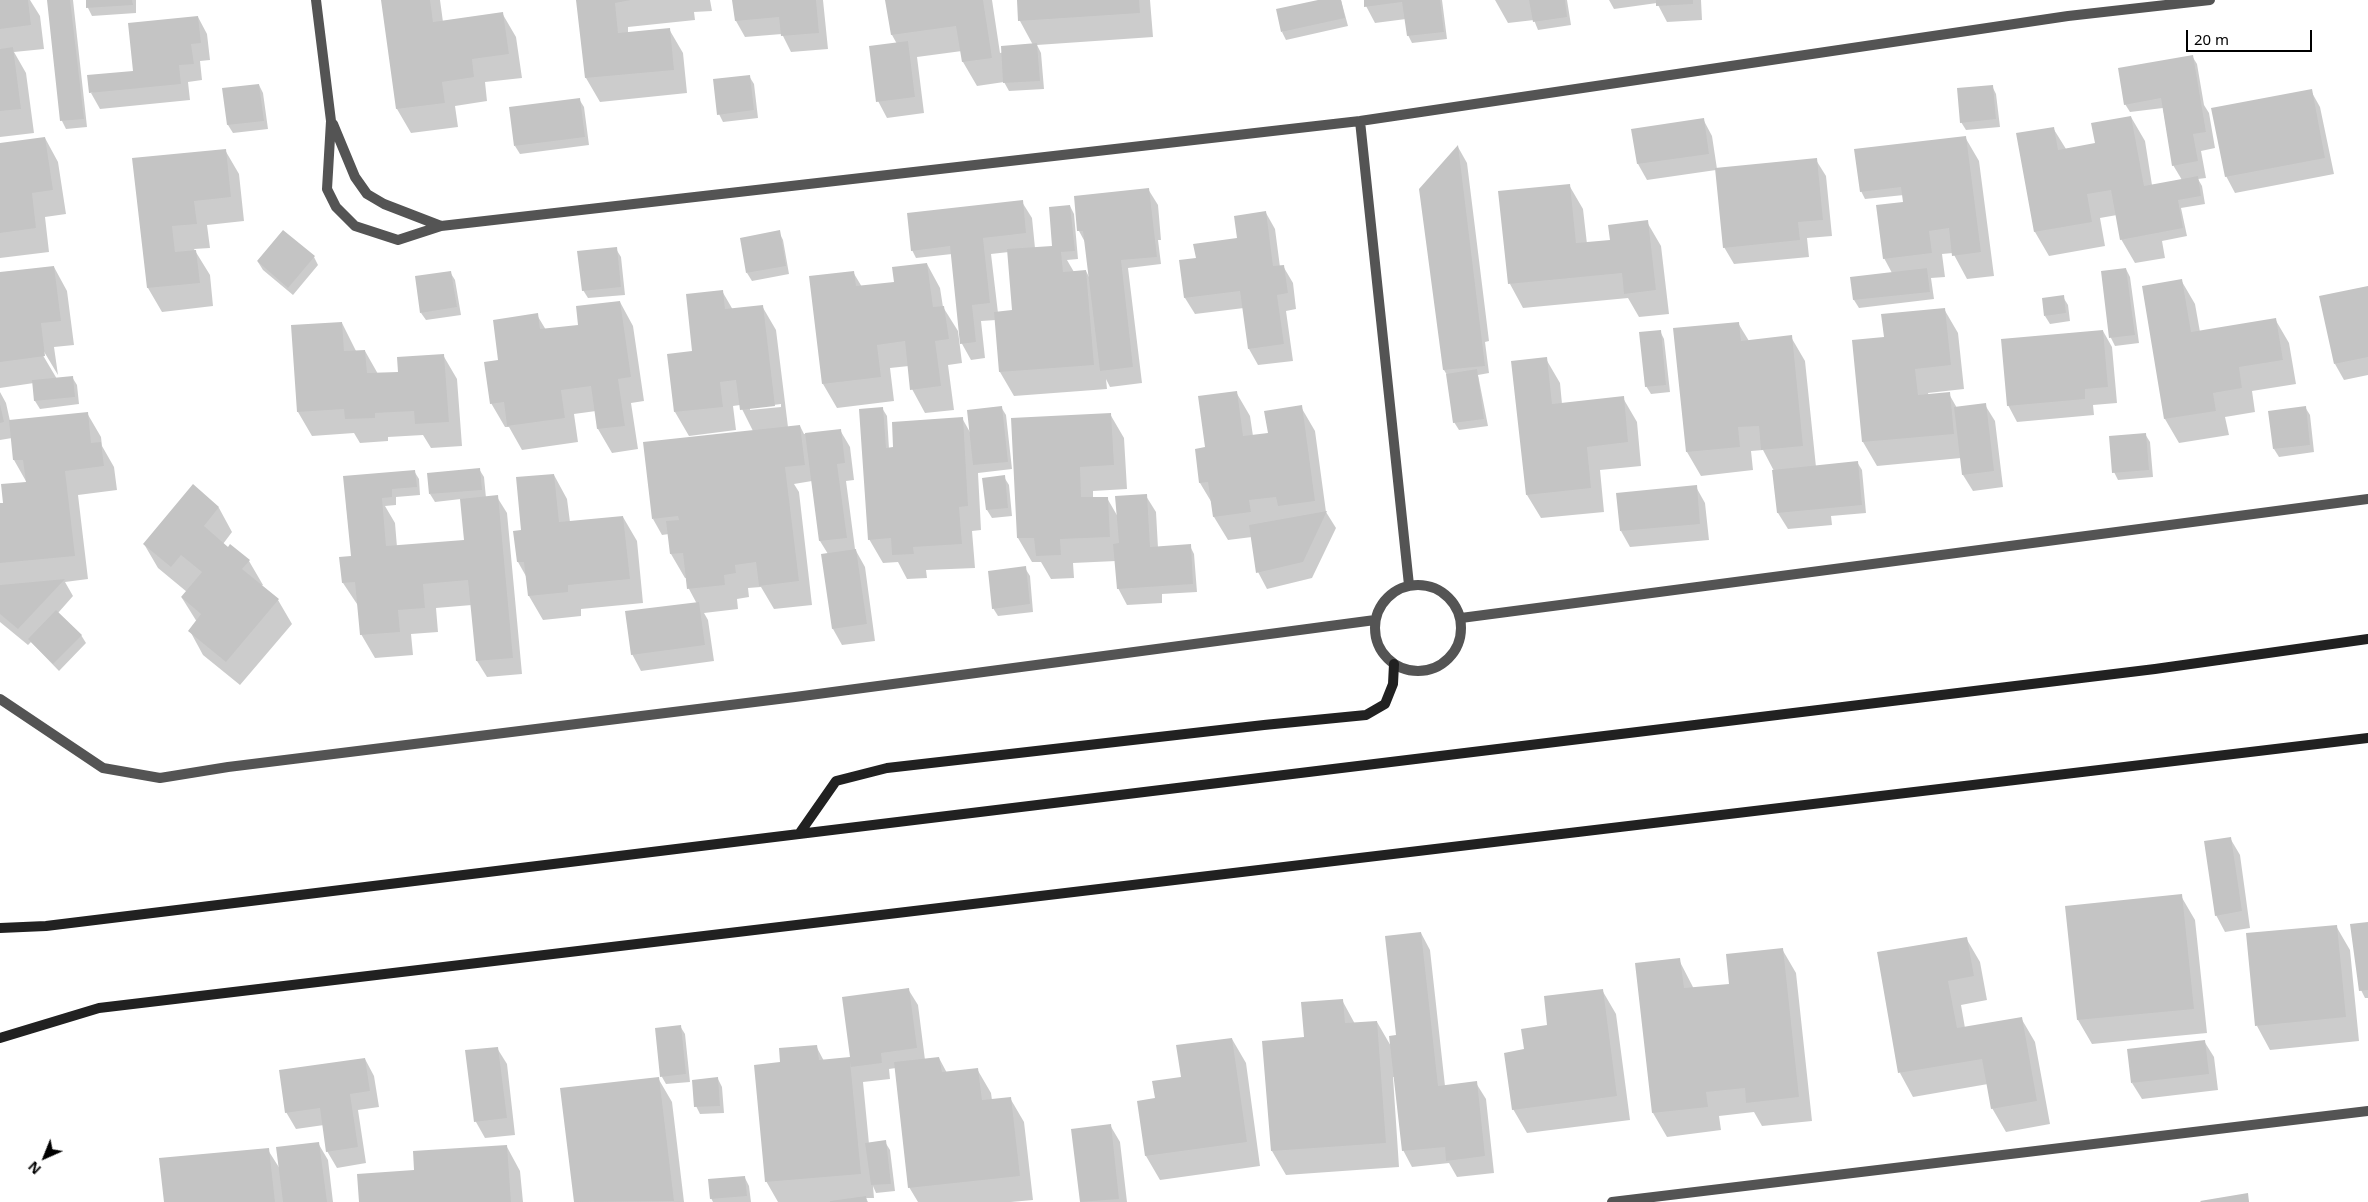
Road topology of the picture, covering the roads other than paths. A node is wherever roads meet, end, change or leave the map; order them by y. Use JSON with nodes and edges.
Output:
{"nodes":[{"id":1,"x":316,"y":0,"type":"edge"},
{"id":2,"x":2210,"y":0,"type":"edge"},
{"id":3,"x":331,"y":121,"type":"junction"},
{"id":4,"x":1360,"y":121,"type":"junction"},
{"id":5,"x":441,"y":226,"type":"junction"},
{"id":6,"x":2368,"y":499,"type":"edge"},
{"id":7,"x":1409,"y":585,"type":"junction"},
{"id":8,"x":1461,"y":618,"type":"junction"},
{"id":9,"x":1375,"y":620,"type":"junction"},
{"id":10,"x":2368,"y":639,"type":"edge"},
{"id":11,"x":1394,"y":664,"type":"junction"},
{"id":12,"x":0,"y":699,"type":"edge"},
{"id":13,"x":2368,"y":738,"type":"edge"},
{"id":14,"x":799,"y":834,"type":"junction"},
{"id":15,"x":0,"y":928,"type":"edge"},
{"id":16,"x":0,"y":1038,"type":"edge"},
{"id":17,"x":2368,"y":1111,"type":"edge"},
{"id":18,"x":1612,"y":1202,"type":"edge"}],
"edges":[{"from":1,"to":3,"type":"street"},
{"from":2,"to":4,"type":"street"},
{"from":3,"to":5,"type":"street"},
{"from":3,"to":5,"type":"street"},
{"from":4,"to":5,"type":"street"},
{"from":4,"to":7,"type":"street"},
{"from":6,"to":8,"type":"street"},
{"from":7,"to":8,"type":"street"},
{"from":7,"to":9,"type":"street"},
{"from":8,"to":11,"type":"street"},
{"from":9,"to":11,"type":"street"},
{"from":9,"to":12,"type":"street"},
{"from":10,"to":14,"type":"main road"},
{"from":11,"to":14,"type":"main road"},
{"from":13,"to":16,"type":"main road"},
{"from":14,"to":15,"type":"main road"},
{"from":17,"to":18,"type":"street"}]}
